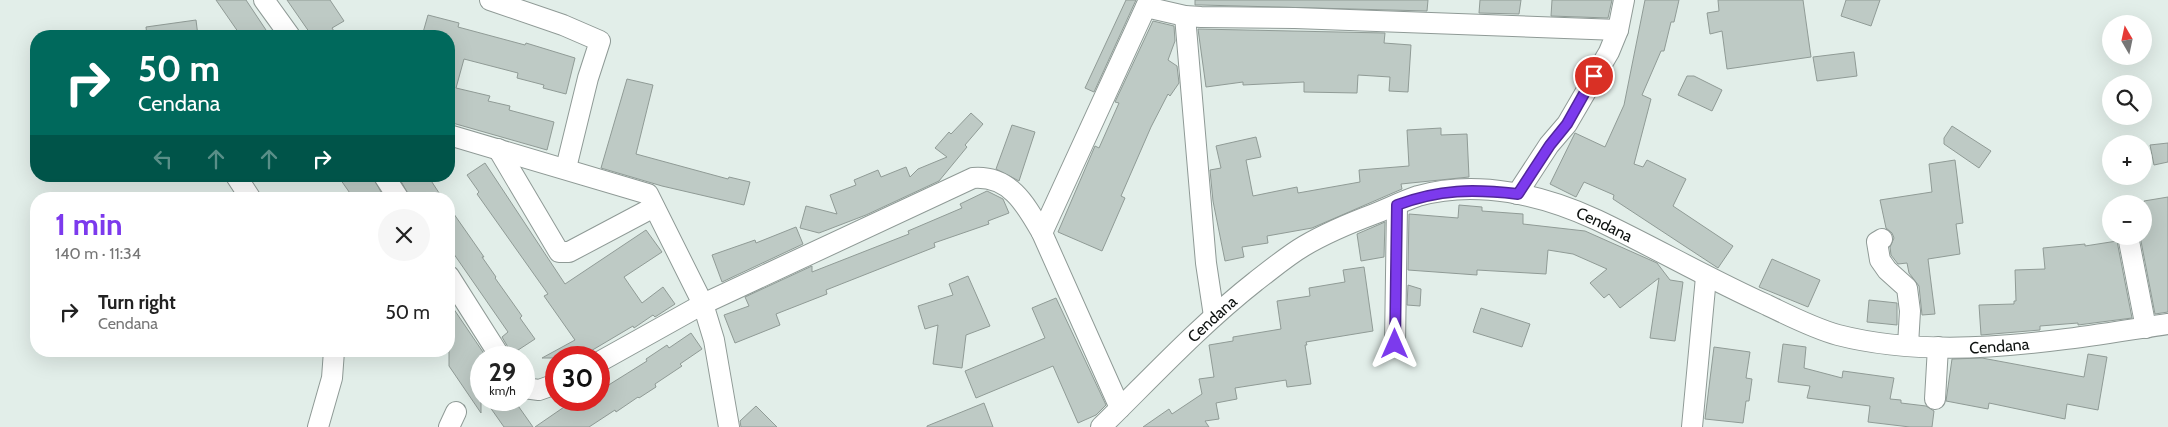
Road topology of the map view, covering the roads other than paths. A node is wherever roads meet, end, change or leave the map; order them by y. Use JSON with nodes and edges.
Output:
{"nodes":[{"id":1,"x":264,"y":0,"type":"edge"},
{"id":2,"x":490,"y":0,"type":"edge"},
{"id":3,"x":1624,"y":0,"type":"edge"},
{"id":4,"x":1147,"y":3,"type":"edge"},
{"id":5,"x":1185,"y":16,"type":"junction"},
{"id":6,"x":286,"y":30,"type":"edge"},
{"id":7,"x":1618,"y":30,"type":"junction"},
{"id":8,"x":455,"y":137,"type":"edge"},
{"id":9,"x":498,"y":150,"type":"junction"},
{"id":10,"x":566,"y":168,"type":"junction"},
{"id":11,"x":1518,"y":194,"type":"junction"},
{"id":12,"x":1397,"y":205,"type":"junction"},
{"id":13,"x":654,"y":207,"type":"junction"},
{"id":14,"x":1042,"y":233,"type":"junction"},
{"id":15,"x":1882,"y":239,"type":"dead end"},
{"id":16,"x":2130,"y":245,"type":"edge"},
{"id":17,"x":1706,"y":277,"type":"junction"},
{"id":18,"x":455,"y":285,"type":"edge"},
{"id":19,"x":703,"y":304,"type":"junction"},
{"id":20,"x":1214,"y":316,"type":"junction"},
{"id":21,"x":2168,"y":324,"type":"edge"},
{"id":22,"x":2146,"y":328,"type":"junction"},
{"id":23,"x":1395,"y":344,"type":"dead end"},
{"id":24,"x":493,"y":346,"type":"edge"},
{"id":25,"x":1908,"y":346,"type":"junction"},
{"id":26,"x":1938,"y":347,"type":"junction"},
{"id":27,"x":610,"y":356,"type":"edge"},
{"id":28,"x":334,"y":357,"type":"edge"},
{"id":29,"x":1934,"y":400,"type":"dead end"},
{"id":30,"x":1120,"y":408,"type":"junction"},
{"id":31,"x":318,"y":427,"type":"edge"},
{"id":32,"x":729,"y":427,"type":"edge"},
{"id":33,"x":1101,"y":427,"type":"edge"},
{"id":34,"x":1692,"y":427,"type":"edge"}],
"edges":[{"from":1,"to":6,"type":"street"},
{"from":2,"to":10,"type":"street"},
{"from":3,"to":7,"type":"street"},
{"from":4,"to":5,"type":"street"},
{"from":4,"to":14,"type":"street"},
{"from":5,"to":7,"type":"street"},
{"from":5,"to":20,"type":"street"},
{"from":7,"to":11,"type":"street"},
{"from":8,"to":9,"type":"street"},
{"from":9,"to":10,"type":"street"},
{"from":9,"to":13,"type":"street"},
{"from":10,"to":13,"type":"street"},
{"from":11,"to":12,"type":"street","name":"Cendana"},
{"from":11,"to":17,"type":"street","name":"Cendana"},
{"from":12,"to":20,"type":"street","name":"Cendana"},
{"from":12,"to":23,"type":"street"},
{"from":13,"to":19,"type":"street"},
{"from":14,"to":19,"type":"street"},
{"from":14,"to":30,"type":"street"},
{"from":15,"to":25,"type":"street"},
{"from":16,"to":22,"type":"street"},
{"from":17,"to":25,"type":"street","name":"Cendana"},
{"from":17,"to":34,"type":"street"},
{"from":18,"to":24,"type":"street"},
{"from":19,"to":27,"type":"street"},
{"from":19,"to":32,"type":"street"},
{"from":20,"to":30,"type":"street","name":"Cendana"},
{"from":21,"to":22,"type":"street","name":"Cendana"},
{"from":22,"to":26,"type":"street","name":"Cendana"},
{"from":25,"to":26,"type":"street","name":"Cendana"},
{"from":26,"to":29,"type":"street"},
{"from":28,"to":31,"type":"street"},
{"from":30,"to":33,"type":"street","name":"Cendana"}]}
